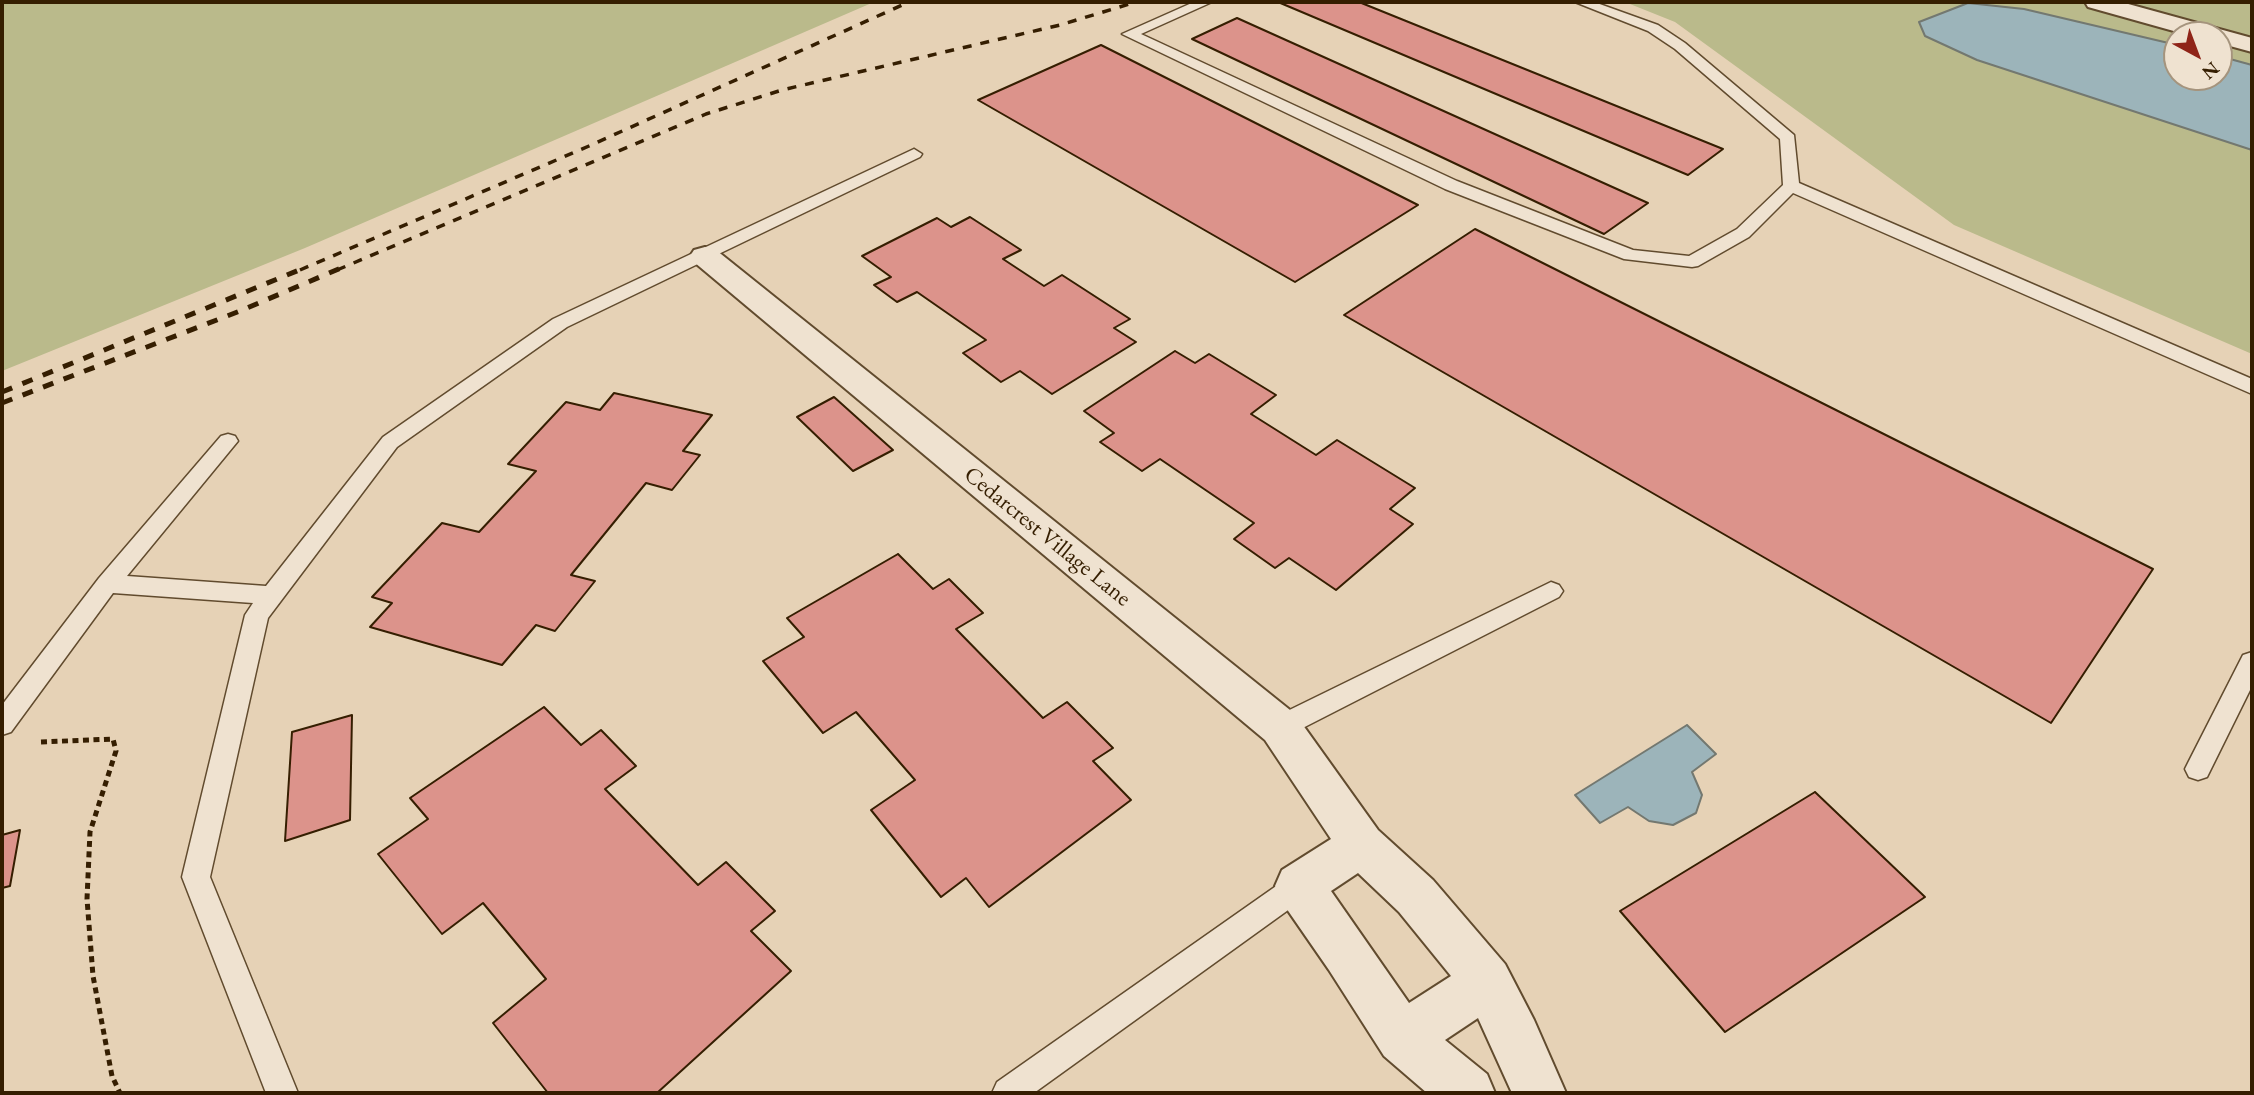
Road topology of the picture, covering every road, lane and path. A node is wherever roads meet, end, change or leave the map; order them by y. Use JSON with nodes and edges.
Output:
{"nodes":[{"id":1,"x":1205,"y":2,"type":"edge"},
{"id":2,"x":1582,"y":2,"type":"edge"},
{"id":3,"x":2096,"y":2,"type":"edge"},
{"id":4,"x":2166,"y":21,"type":"edge"},
{"id":5,"x":2233,"y":39,"type":"edge"},
{"id":6,"x":2252,"y":44,"type":"edge"},
{"id":7,"x":914,"y":154,"type":"dead end"},
{"id":8,"x":1791,"y":186,"type":"junction"},
{"id":9,"x":705,"y":256,"type":"junction"},
{"id":10,"x":2252,"y":387,"type":"edge"},
{"id":11,"x":228,"y":441,"type":"dead end"},
{"id":12,"x":107,"y":584,"type":"junction"},
{"id":13,"x":1551,"y":591,"type":"dead end"},
{"id":14,"x":272,"y":595,"type":"junction"},
{"id":15,"x":2252,"y":662,"type":"edge"},
{"id":16,"x":2,"y":724,"type":"edge"},
{"id":17,"x":1280,"y":727,"type":"junction"},
{"id":18,"x":30,"y":742,"type":"dead end"},
{"id":19,"x":2198,"y":769,"type":"dead end"},
{"id":20,"x":1361,"y":845,"type":"junction"},
{"id":21,"x":1299,"y":886,"type":"junction"},
{"id":22,"x":1487,"y":982,"type":"junction"},
{"id":23,"x":1402,"y":1038,"type":"junction"},
{"id":24,"x":120,"y":1093,"type":"edge"},
{"id":25,"x":282,"y":1093,"type":"edge"},
{"id":26,"x":1008,"y":1093,"type":"edge"},
{"id":27,"x":1468,"y":1093,"type":"edge"},
{"id":28,"x":1539,"y":1093,"type":"edge"}],
"edges":[{"from":1,"to":8,"type":"lane"},
{"from":2,"to":8,"type":"lane"},
{"from":3,"to":4,"type":"street"},
{"from":5,"to":6,"type":"street"},
{"from":7,"to":9,"type":"lane"},
{"from":8,"to":10,"type":"lane"},
{"from":9,"to":14,"type":"lane"},
{"from":9,"to":17,"type":"street","name":"Cedarcrest Village Lane"},
{"from":11,"to":12,"type":"lane"},
{"from":12,"to":14,"type":"lane"},
{"from":12,"to":16,"type":"lane"},
{"from":13,"to":17,"type":"lane"},
{"from":14,"to":25,"type":"lane"},
{"from":15,"to":19,"type":"lane"},
{"from":17,"to":20,"type":"street","name":"Cedarcrest Village Lane"},
{"from":18,"to":24,"type":"path"},
{"from":20,"to":21,"type":"street"},
{"from":20,"to":22,"type":"street","name":"Cedarcrest Village Lane"},
{"from":21,"to":23,"type":"street"},
{"from":21,"to":26,"type":"lane"},
{"from":22,"to":23,"type":"street"},
{"from":22,"to":28,"type":"street","name":"Cedarcrest Village Lane"},
{"from":23,"to":27,"type":"street"}]}
